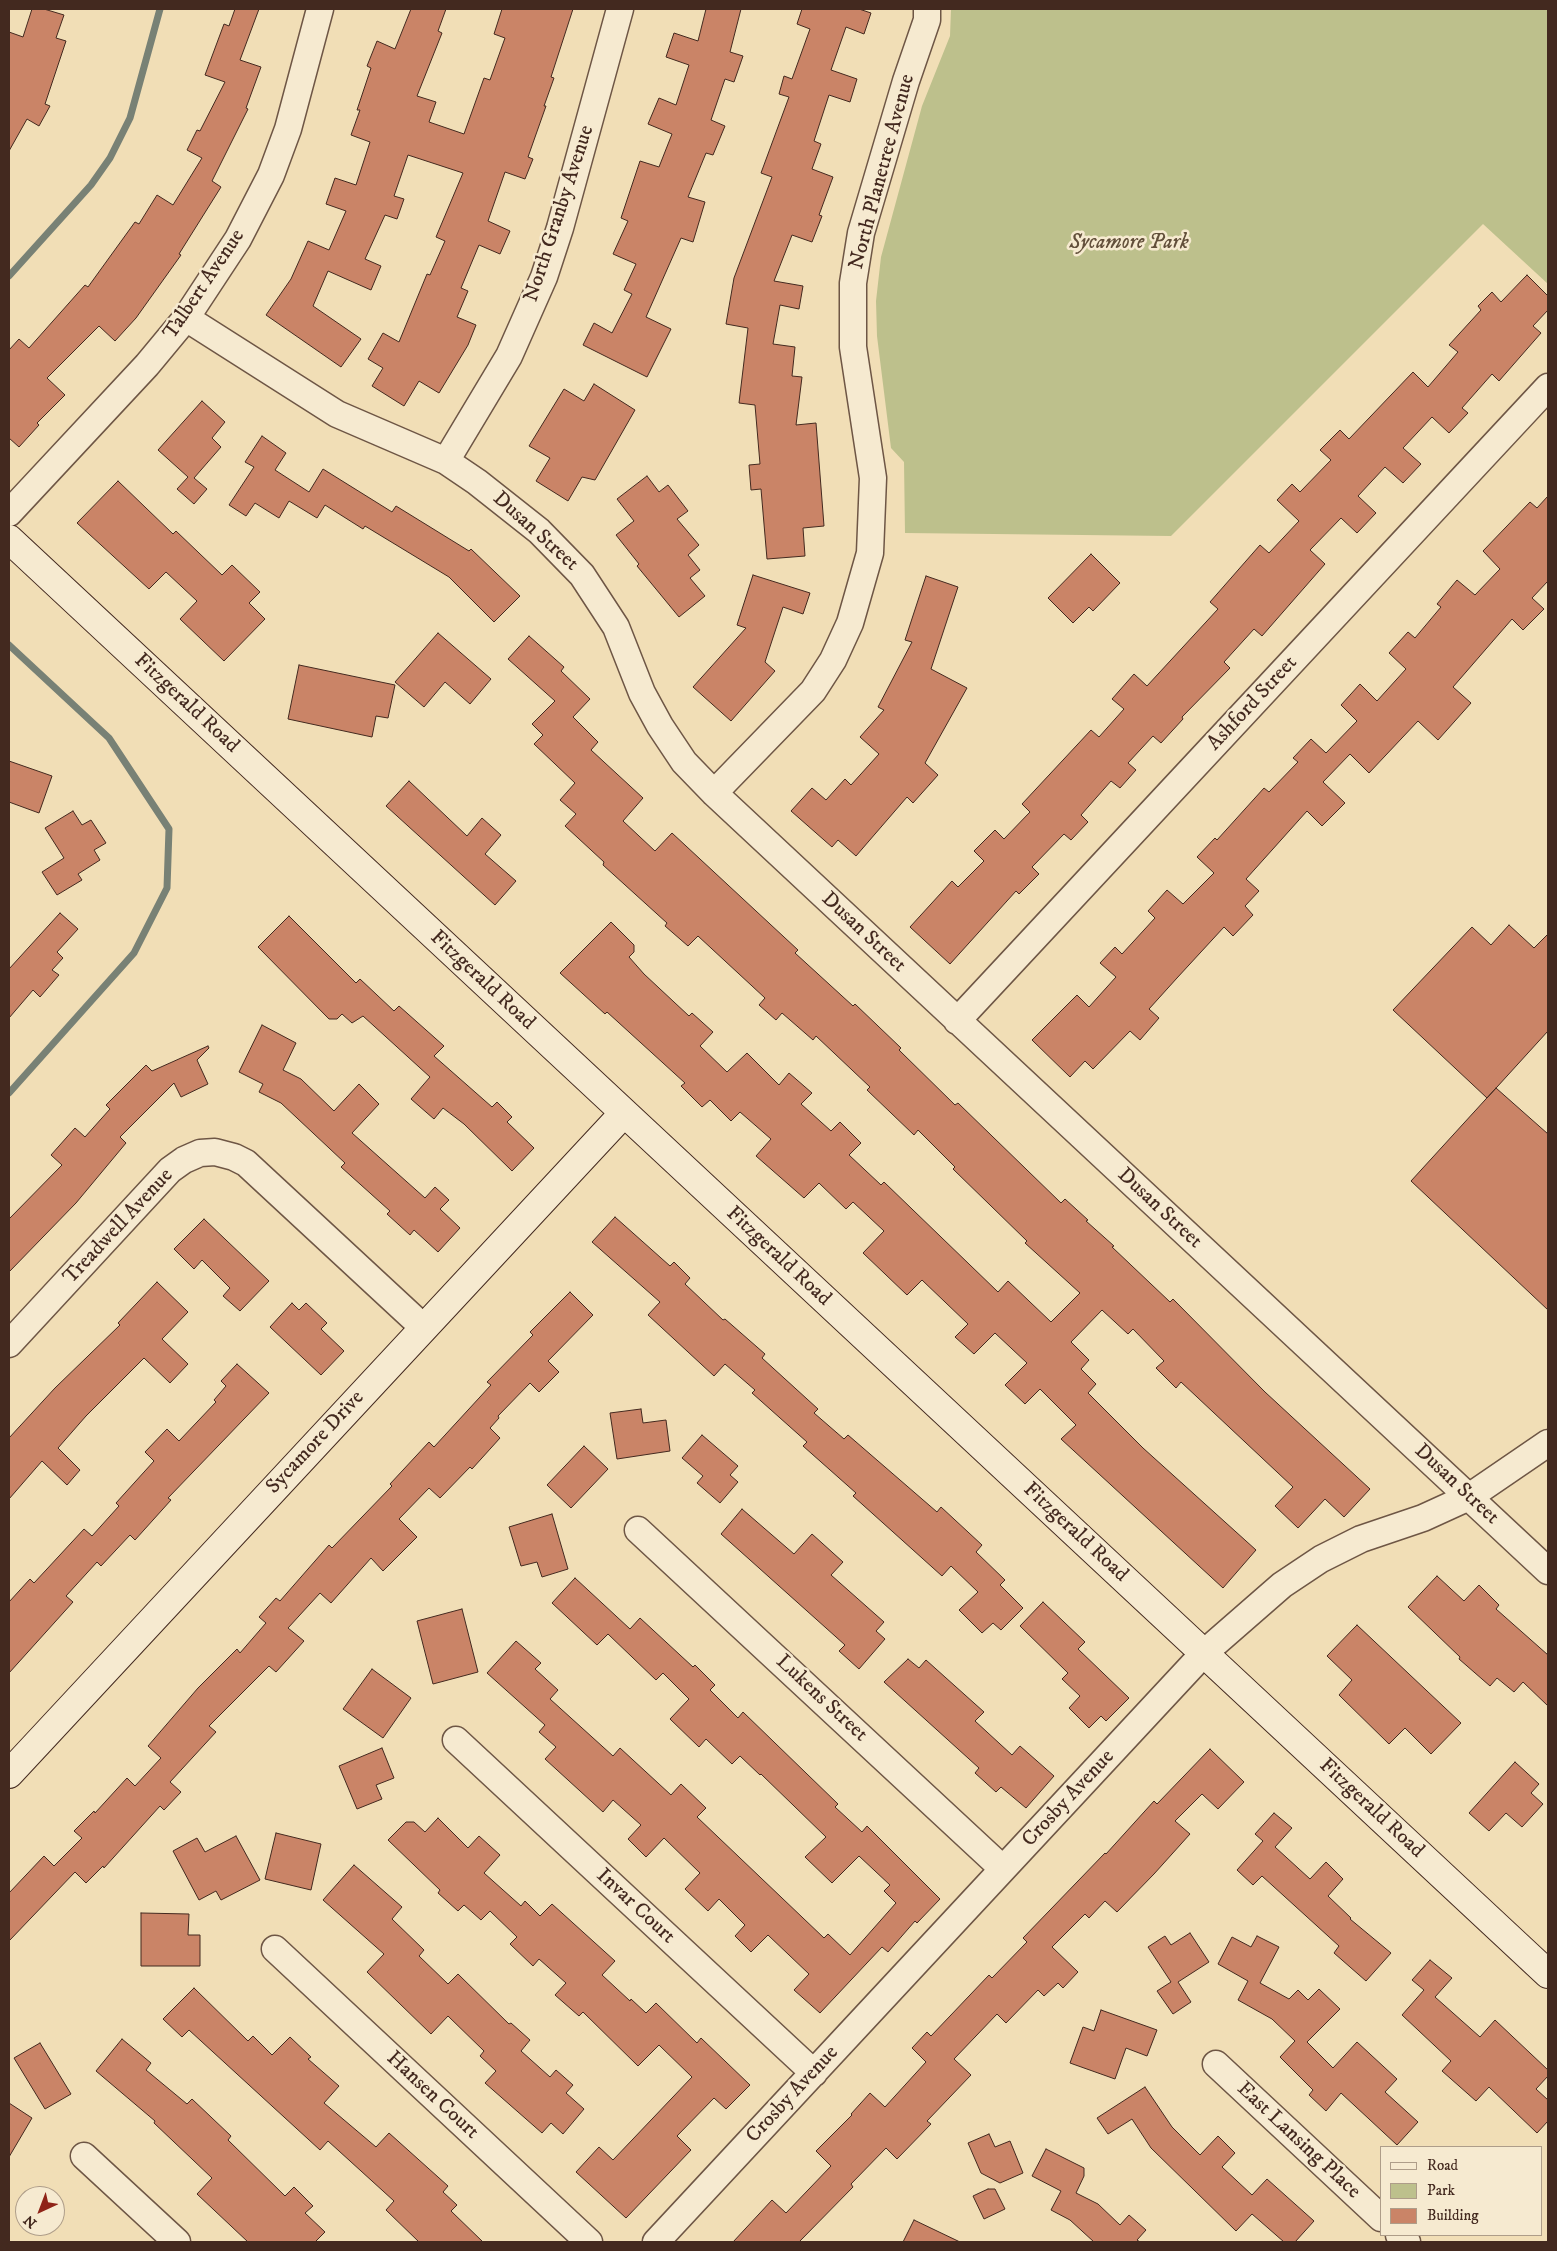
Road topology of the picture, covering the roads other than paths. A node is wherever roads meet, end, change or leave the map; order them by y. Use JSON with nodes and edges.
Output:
{"nodes":[{"id":1,"x":320,"y":9,"type":"edge"},
{"id":2,"x":620,"y":9,"type":"edge"},
{"id":3,"x":927,"y":9,"type":"edge"},
{"id":4,"x":186,"y":318,"type":"junction"},
{"id":5,"x":1548,"y":387,"type":"edge"},
{"id":6,"x":446,"y":461,"type":"junction"},
{"id":7,"x":9,"y":513,"type":"edge"},
{"id":8,"x":9,"y":539,"type":"edge"},
{"id":9,"x":714,"y":794,"type":"junction"},
{"id":10,"x":958,"y":1021,"type":"junction"},
{"id":11,"x":624,"y":1113,"type":"junction"},
{"id":12,"x":424,"y":1328,"type":"junction"},
{"id":13,"x":9,"y":1344,"type":"edge"},
{"id":14,"x":1548,"y":1443,"type":"edge"},
{"id":15,"x":1469,"y":1497,"type":"junction"},
{"id":16,"x":638,"y":1530,"type":"dead end"},
{"id":17,"x":1548,"y":1571,"type":"edge"},
{"id":18,"x":1204,"y":1653,"type":"junction"},
{"id":19,"x":456,"y":1740,"type":"dead end"},
{"id":20,"x":9,"y":1774,"type":"edge"},
{"id":21,"x":1003,"y":1869,"type":"junction"},
{"id":22,"x":275,"y":1949,"type":"dead end"},
{"id":23,"x":1548,"y":1974,"type":"edge"},
{"id":24,"x":1216,"y":2064,"type":"dead end"},
{"id":25,"x":814,"y":2073,"type":"junction"},
{"id":26,"x":84,"y":2156,"type":"dead end"},
{"id":27,"x":1380,"y":2217,"type":"edge"},
{"id":28,"x":177,"y":2242,"type":"edge"},
{"id":29,"x":588,"y":2242,"type":"edge"},
{"id":30,"x":656,"y":2242,"type":"edge"}],
"edges":[{"from":1,"to":4,"type":"street","name":"Talbert Avenue"},
{"from":2,"to":6,"type":"street","name":"North Granby Avenue"},
{"from":3,"to":9,"type":"street","name":"North Planetree Avenue"},
{"from":4,"to":6,"type":"street","name":"Dusan Street"},
{"from":4,"to":7,"type":"street","name":"Talbert Avenue"},
{"from":5,"to":10,"type":"street","name":"Ashford Street"},
{"from":6,"to":9,"type":"street","name":"Dusan Street"},
{"from":8,"to":11,"type":"main road","name":"Fitzgerald Road"},
{"from":9,"to":10,"type":"street","name":"Dusan Street"},
{"from":10,"to":15,"type":"street","name":"Dusan Street"},
{"from":11,"to":12,"type":"main road","name":"Sycamore Drive"},
{"from":11,"to":18,"type":"main road","name":"Fitzgerald Road"},
{"from":12,"to":13,"type":"street","name":"Treadwell Avenue"},
{"from":12,"to":20,"type":"main road","name":"Sycamore Drive"},
{"from":14,"to":15,"type":"street","name":"Crosby Avenue"},
{"from":15,"to":17,"type":"street","name":"Dusan Street"},
{"from":15,"to":18,"type":"street","name":"Crosby Avenue"},
{"from":16,"to":21,"type":"street","name":"Lukens Street"},
{"from":18,"to":21,"type":"street","name":"Crosby Avenue"},
{"from":18,"to":23,"type":"main road","name":"Fitzgerald Road"},
{"from":19,"to":25,"type":"street","name":"Invar Court"},
{"from":21,"to":25,"type":"street","name":"Crosby Avenue"},
{"from":22,"to":29,"type":"street","name":"Hansen Court"},
{"from":24,"to":27,"type":"street","name":"East Lansing Place"},
{"from":25,"to":30,"type":"street","name":"Crosby Avenue"},
{"from":26,"to":28,"type":"street"}]}
